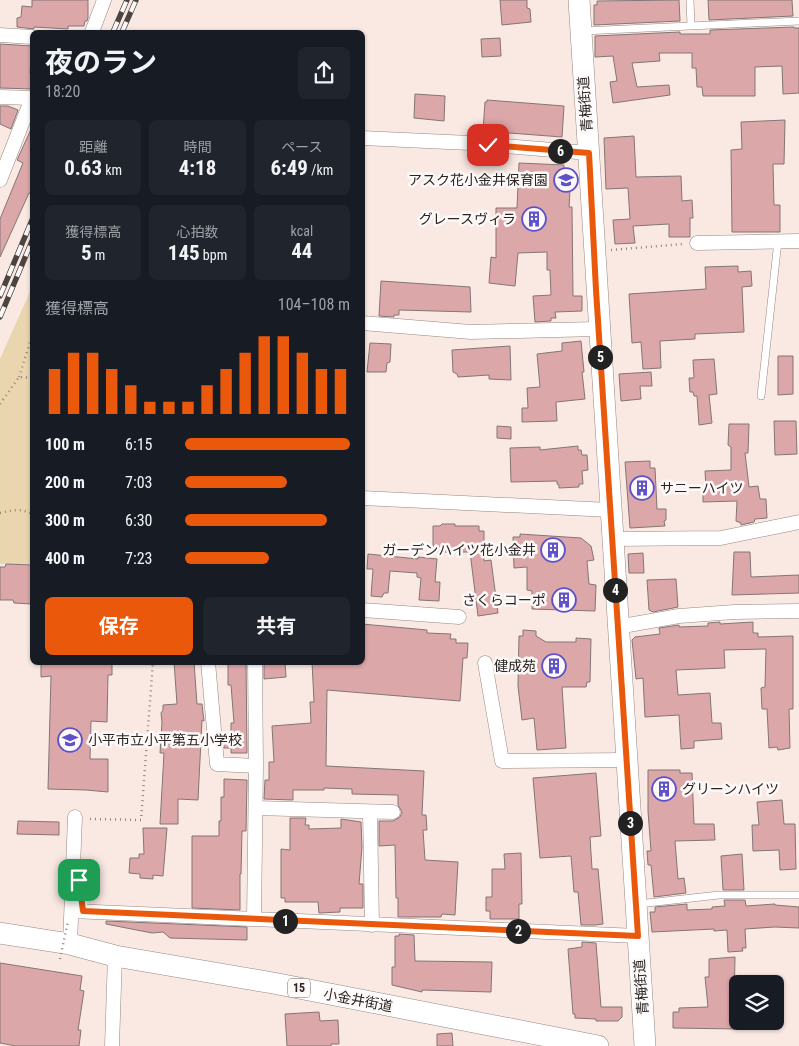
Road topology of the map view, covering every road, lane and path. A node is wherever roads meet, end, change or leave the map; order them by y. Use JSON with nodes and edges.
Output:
{"nodes":[{"id":1,"x":104,"y":0,"type":"edge"},
{"id":2,"x":579,"y":0,"type":"edge"},
{"id":3,"x":690,"y":0,"type":"edge"},
{"id":4,"x":799,"y":21,"type":"edge"},
{"id":5,"x":691,"y":26,"type":"junction"},
{"id":6,"x":93,"y":30,"type":"edge"},
{"id":7,"x":580,"y":32,"type":"junction"},
{"id":8,"x":0,"y":35,"type":"edge"},
{"id":9,"x":30,"y":37,"type":"edge"},
{"id":10,"x":0,"y":97,"type":"edge"},
{"id":11,"x":30,"y":98,"type":"edge"},
{"id":12,"x":30,"y":103,"type":"edge"},
{"id":13,"x":365,"y":138,"type":"edge"},
{"id":14,"x":589,"y":153,"type":"junction"},
{"id":15,"x":0,"y":180,"type":"edge"},
{"id":16,"x":799,"y":240,"type":"edge"},
{"id":17,"x":778,"y":241,"type":"junction"},
{"id":18,"x":697,"y":243,"type":"joint"},
{"id":19,"x":594,"y":252,"type":"junction"},
{"id":20,"x":365,"y":323,"type":"edge"},
{"id":21,"x":598,"y":329,"type":"junction"},
{"id":22,"x":30,"y":342,"type":"edge"},
{"id":23,"x":19,"y":377,"type":"junction"},
{"id":24,"x":30,"y":378,"type":"edge"},
{"id":25,"x":761,"y":396,"type":"dead end"},
{"id":26,"x":0,"y":404,"type":"edge"},
{"id":27,"x":365,"y":498,"type":"edge"},
{"id":28,"x":610,"y":510,"type":"junction"},
{"id":29,"x":0,"y":512,"type":"edge"},
{"id":30,"x":30,"y":513,"type":"edge"},
{"id":31,"x":799,"y":522,"type":"edge"},
{"id":32,"x":612,"y":539,"type":"junction"},
{"id":33,"x":365,"y":610,"type":"edge"},
{"id":34,"x":799,"y":611,"type":"edge"},
{"id":35,"x":459,"y":617,"type":"dead end"},
{"id":36,"x":617,"y":627,"type":"junction"},
{"id":37,"x":486,"y":663,"type":"dead end"},
{"id":38,"x":153,"y":665,"type":"edge"},
{"id":39,"x":208,"y":665,"type":"edge"},
{"id":40,"x":255,"y":665,"type":"edge"},
{"id":41,"x":626,"y":760,"type":"junction"},
{"id":42,"x":256,"y":766,"type":"junction"},
{"id":43,"x":256,"y":808,"type":"junction"},
{"id":44,"x":370,"y":812,"type":"junction"},
{"id":45,"x":393,"y":812,"type":"dead end"},
{"id":46,"x":81,"y":818,"type":"joint"},
{"id":47,"x":799,"y":895,"type":"edge"},
{"id":48,"x":635,"y":904,"type":"junction"},
{"id":49,"x":70,"y":916,"type":"junction"},
{"id":50,"x":254,"y":919,"type":"junction"},
{"id":51,"x":372,"y":925,"type":"junction"},
{"id":52,"x":0,"y":934,"type":"edge"},
{"id":53,"x":638,"y":936,"type":"junction"},
{"id":54,"x":65,"y":952,"type":"junction"},
{"id":55,"x":115,"y":956,"type":"junction"},
{"id":56,"x":112,"y":1046,"type":"edge"},
{"id":57,"x":598,"y":1046,"type":"edge"},
{"id":58,"x":645,"y":1046,"type":"edge"}],
"edges":[{"from":1,"to":6,"type":"street"},
{"from":2,"to":7,"type":"main road","name":"青梅街道"},
{"from":3,"to":5,"type":"lane"},
{"from":4,"to":5,"type":"lane"},
{"from":5,"to":7,"type":"lane"},
{"from":7,"to":14,"type":"main road","name":"青梅街道"},
{"from":8,"to":9,"type":"street"},
{"from":10,"to":11,"type":"street"},
{"from":12,"to":15,"type":"street"},
{"from":13,"to":14,"type":"street"},
{"from":14,"to":19,"type":"main road","name":"青梅街道"},
{"from":16,"to":17,"type":"street"},
{"from":17,"to":18,"type":"street"},
{"from":17,"to":25,"type":"lane"},
{"from":18,"to":19,"type":"path"},
{"from":19,"to":21,"type":"main road","name":"青梅街道"},
{"from":20,"to":21,"type":"street"},
{"from":21,"to":28,"type":"main road","name":"青梅街道"},
{"from":22,"to":23,"type":"path"},
{"from":23,"to":24,"type":"path"},
{"from":23,"to":26,"type":"path"},
{"from":27,"to":28,"type":"street"},
{"from":28,"to":32,"type":"main road","name":"青梅街道"},
{"from":29,"to":30,"type":"path"},
{"from":31,"to":32,"type":"street"},
{"from":32,"to":36,"type":"main road","name":"青梅街道"},
{"from":33,"to":35,"type":"street"},
{"from":34,"to":36,"type":"street"},
{"from":36,"to":41,"type":"main road","name":"青梅街道"},
{"from":37,"to":41,"type":"street"},
{"from":38,"to":46,"type":"path"},
{"from":39,"to":42,"type":"street"},
{"from":40,"to":42,"type":"street"},
{"from":41,"to":48,"type":"main road","name":"青梅街道"},
{"from":42,"to":43,"type":"street"},
{"from":43,"to":44,"type":"street"},
{"from":43,"to":50,"type":"street"},
{"from":44,"to":45,"type":"street"},
{"from":44,"to":51,"type":"street"},
{"from":46,"to":49,"type":"street"},
{"from":47,"to":48,"type":"lane"},
{"from":48,"to":53,"type":"main road","name":"青梅街道"},
{"from":49,"to":50,"type":"street"},
{"from":49,"to":54,"type":"street"},
{"from":49,"to":54,"type":"path","bridge":true},
{"from":50,"to":51,"type":"street"},
{"from":51,"to":53,"type":"street"},
{"from":52,"to":54,"type":"main road","name":"小金井街道","number":"15"},
{"from":53,"to":58,"type":"main road","name":"青梅街道"},
{"from":54,"to":55,"type":"main road","name":"小金井街道","number":"15"},
{"from":55,"to":56,"type":"street"},
{"from":55,"to":57,"type":"main road","name":"小金井街道","number":"15"}]}
